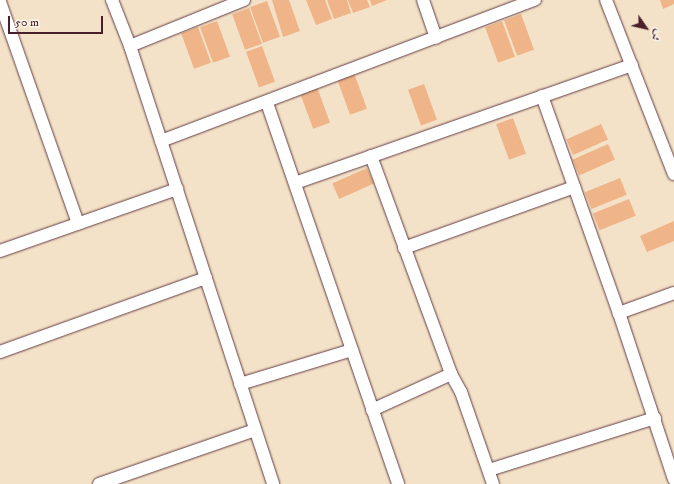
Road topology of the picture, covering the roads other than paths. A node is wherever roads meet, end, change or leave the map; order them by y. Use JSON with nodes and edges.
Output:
{"nodes":[{"id":1,"x":112,"y":0,"type":"edge"},
{"id":2,"x":244,"y":0,"type":"edge"},
{"id":3,"x":424,"y":0,"type":"edge"},
{"id":4,"x":535,"y":0,"type":"edge"},
{"id":5,"x":606,"y":0,"type":"edge"},
{"id":6,"x":0,"y":2,"type":"edge"},
{"id":7,"x":436,"y":38,"type":"junction"},
{"id":8,"x":130,"y":46,"type":"junction"},
{"id":9,"x":632,"y":65,"type":"junction"},
{"id":10,"x":542,"y":96,"type":"junction"},
{"id":11,"x":267,"y":103,"type":"junction"},
{"id":12,"x":161,"y":141,"type":"junction"},
{"id":13,"x":371,"y":156,"type":"junction"},
{"id":14,"x":674,"y":174,"type":"edge"},
{"id":15,"x":295,"y":183,"type":"junction"},
{"id":16,"x":574,"y":187,"type":"junction"},
{"id":17,"x":177,"y":189,"type":"junction"},
{"id":18,"x":78,"y":224,"type":"junction"},
{"id":19,"x":404,"y":248,"type":"junction"},
{"id":20,"x":0,"y":251,"type":"edge"},
{"id":21,"x":206,"y":278,"type":"junction"},
{"id":22,"x":674,"y":293,"type":"edge"},
{"id":23,"x":619,"y":313,"type":"junction"},
{"id":24,"x":352,"y":350,"type":"junction"},
{"id":25,"x":0,"y":352,"type":"edge"},
{"id":26,"x":451,"y":374,"type":"junction"},
{"id":27,"x":240,"y":384,"type":"junction"},
{"id":28,"x":372,"y":410,"type":"junction"},
{"id":29,"x":656,"y":418,"type":"junction"},
{"id":30,"x":255,"y":430,"type":"junction"},
{"id":31,"x":488,"y":470,"type":"junction"},
{"id":32,"x":674,"y":479,"type":"edge"},
{"id":33,"x":99,"y":484,"type":"edge"},
{"id":34,"x":273,"y":484,"type":"edge"},
{"id":35,"x":398,"y":484,"type":"edge"},
{"id":36,"x":493,"y":484,"type":"edge"}],
"edges":[{"from":1,"to":8,"type":"street"},
{"from":2,"to":8,"type":"street"},
{"from":3,"to":7,"type":"street"},
{"from":4,"to":7,"type":"street"},
{"from":5,"to":9,"type":"street"},
{"from":6,"to":18,"type":"street"},
{"from":7,"to":11,"type":"street"},
{"from":8,"to":12,"type":"street"},
{"from":9,"to":10,"type":"street"},
{"from":9,"to":14,"type":"street"},
{"from":10,"to":13,"type":"street"},
{"from":10,"to":16,"type":"street"},
{"from":11,"to":12,"type":"street"},
{"from":11,"to":15,"type":"street"},
{"from":12,"to":17,"type":"street"},
{"from":13,"to":15,"type":"street"},
{"from":13,"to":19,"type":"street"},
{"from":15,"to":24,"type":"street"},
{"from":16,"to":19,"type":"street"},
{"from":16,"to":23,"type":"street"},
{"from":17,"to":18,"type":"street"},
{"from":17,"to":21,"type":"street"},
{"from":18,"to":20,"type":"street"},
{"from":19,"to":26,"type":"street"},
{"from":21,"to":25,"type":"street"},
{"from":21,"to":27,"type":"street"},
{"from":22,"to":23,"type":"street"},
{"from":23,"to":29,"type":"street"},
{"from":24,"to":27,"type":"street"},
{"from":24,"to":28,"type":"street"},
{"from":26,"to":28,"type":"street"},
{"from":26,"to":31,"type":"street"},
{"from":27,"to":30,"type":"street"},
{"from":28,"to":35,"type":"street"},
{"from":29,"to":31,"type":"street"},
{"from":29,"to":32,"type":"street"},
{"from":30,"to":33,"type":"street"},
{"from":30,"to":34,"type":"street"},
{"from":31,"to":36,"type":"street"}]}
